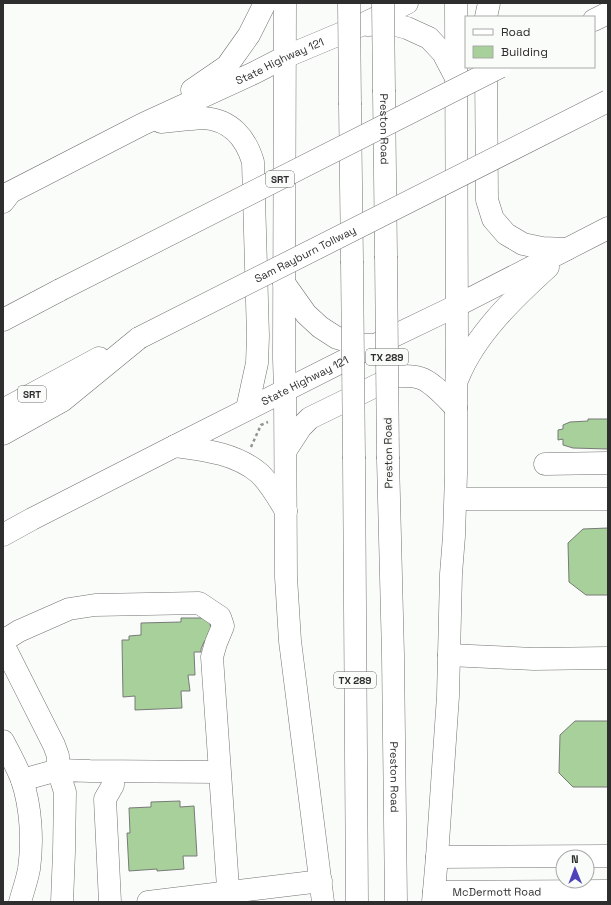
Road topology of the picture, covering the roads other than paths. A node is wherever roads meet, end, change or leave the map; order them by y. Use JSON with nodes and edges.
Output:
{"nodes":[{"id":1,"x":265,"y":3,"type":"edge"},
{"id":2,"x":285,"y":3,"type":"edge"},
{"id":3,"x":349,"y":3,"type":"edge"},
{"id":4,"x":383,"y":3,"type":"edge"},
{"id":5,"x":407,"y":3,"type":"edge"},
{"id":6,"x":456,"y":3,"type":"edge"},
{"id":7,"x":489,"y":3,"type":"edge"},
{"id":8,"x":608,"y":12,"type":"edge"},
{"id":9,"x":486,"y":16,"type":"edge"},
{"id":10,"x":595,"y":19,"type":"edge"},
{"id":11,"x":359,"y":26,"type":"junction"},
{"id":12,"x":285,"y":57,"type":"junction"},
{"id":13,"x":486,"y":68,"type":"edge"},
{"id":14,"x":498,"y":68,"type":"edge"},
{"id":15,"x":456,"y":79,"type":"junction"},
{"id":16,"x":608,"y":101,"type":"edge"},
{"id":17,"x":143,"y":124,"type":"junction"},
{"id":18,"x":5,"y":197,"type":"edge"},
{"id":19,"x":608,"y":228,"type":"edge"},
{"id":20,"x":568,"y":249,"type":"junction"},
{"id":21,"x":284,"y":283,"type":"junction"},
{"id":22,"x":456,"y":306,"type":"junction"},
{"id":23,"x":3,"y":320,"type":"edge"},
{"id":24,"x":139,"y":338,"type":"junction"},
{"id":25,"x":375,"y":345,"type":"junction"},
{"id":26,"x":456,"y":386,"type":"junction"},
{"id":27,"x":285,"y":391,"type":"junction"},
{"id":28,"x":456,"y":408,"type":"junction"},
{"id":29,"x":247,"y":409,"type":"junction"},
{"id":30,"x":3,"y":410,"type":"edge"},
{"id":31,"x":3,"y":434,"type":"edge"},
{"id":32,"x":175,"y":446,"type":"junction"},
{"id":33,"x":286,"y":450,"type":"junction"},
{"id":34,"x":608,"y":463,"type":"edge"},
{"id":35,"x":545,"y":464,"type":"dead end"},
{"id":36,"x":456,"y":499,"type":"junction"},
{"id":37,"x":608,"y":499,"type":"edge"},
{"id":38,"x":286,"y":511,"type":"junction"},
{"id":39,"x":3,"y":535,"type":"edge"},
{"id":40,"x":3,"y":642,"type":"edge"},
{"id":41,"x":449,"y":655,"type":"junction"},
{"id":42,"x":608,"y":658,"type":"edge"},
{"id":43,"x":3,"y":741,"type":"edge"},
{"id":44,"x":58,"y":770,"type":"junction"},
{"id":45,"x":13,"y":771,"type":"edge"},
{"id":46,"x":113,"y":772,"type":"junction"},
{"id":47,"x":219,"y":772,"type":"junction"},
{"id":48,"x":608,"y":856,"type":"edge"},
{"id":49,"x":437,"y":857,"type":"junction"},
{"id":50,"x":608,"y":891,"type":"edge"},
{"id":51,"x":322,"y":892,"type":"edge"},
{"id":52,"x":229,"y":897,"type":"edge"},
{"id":53,"x":433,"y":897,"type":"edge"},
{"id":54,"x":535,"y":897,"type":"edge"},
{"id":55,"x":20,"y":902,"type":"edge"},
{"id":56,"x":62,"y":902,"type":"edge"},
{"id":57,"x":110,"y":902,"type":"edge"},
{"id":58,"x":148,"y":902,"type":"edge"},
{"id":59,"x":357,"y":902,"type":"edge"},
{"id":60,"x":396,"y":902,"type":"edge"}],
"edges":[{"from":1,"to":17,"type":"main road"},
{"from":2,"to":12,"type":"main road"},
{"from":3,"to":59,"type":"main road","number":"TX 289","bridge":true},
{"from":4,"to":60,"type":"main road","name":"Preston Road","number":"TX 289","bridge":true},
{"from":5,"to":11,"type":"main road","name":"State Highway 121"},
{"from":6,"to":15,"type":"main road"},
{"from":7,"to":9,"type":"main road"},
{"from":8,"to":10,"type":"main road"},
{"from":11,"to":12,"type":"main road","name":"State Highway 121"},
{"from":11,"to":15,"type":"main road"},
{"from":12,"to":17,"type":"main road","name":"State Highway 121"},
{"from":12,"to":21,"type":"main road"},
{"from":13,"to":20,"type":"main road"},
{"from":14,"to":23,"type":"main road","number":"SRT","bridge":true},
{"from":15,"to":22,"type":"main road"},
{"from":16,"to":24,"type":"main road","name":"Sam Rayburn Tollway","number":"SRT","bridge":true},
{"from":17,"to":18,"type":"main road","name":"State Highway 121"},
{"from":17,"to":29,"type":"main road"},
{"from":19,"to":20,"type":"main road","name":"State Highway 121"},
{"from":20,"to":22,"type":"main road","name":"State Highway 121"},
{"from":20,"to":26,"type":"main road"},
{"from":21,"to":25,"type":"main road"},
{"from":21,"to":27,"type":"main road"},
{"from":22,"to":25,"type":"main road","name":"State Highway 121"},
{"from":22,"to":26,"type":"main road"},
{"from":24,"to":30,"type":"main road","name":"Sam Rayburn Tollway","number":"SRT"},
{"from":24,"to":31,"type":"main road"},
{"from":25,"to":27,"type":"main road","name":"State Highway 121"},
{"from":26,"to":28,"type":"main road"},
{"from":27,"to":29,"type":"main road","name":"State Highway 121"},
{"from":27,"to":33,"type":"main road"},
{"from":28,"to":33,"type":"main road"},
{"from":28,"to":36,"type":"main road"},
{"from":29,"to":32,"type":"main road","name":"State Highway 121"},
{"from":32,"to":38,"type":"main road"},
{"from":32,"to":39,"type":"main road","name":"State Highway 121"},
{"from":33,"to":38,"type":"main road"},
{"from":34,"to":35,"type":"main road"},
{"from":36,"to":37,"type":"main road"},
{"from":36,"to":41,"type":"main road"},
{"from":38,"to":51,"type":"main road"},
{"from":40,"to":44,"type":"main road"},
{"from":40,"to":47,"type":"main road"},
{"from":41,"to":42,"type":"main road"},
{"from":41,"to":49,"type":"main road"},
{"from":43,"to":45,"type":"main road"},
{"from":44,"to":45,"type":"main road"},
{"from":44,"to":46,"type":"main road"},
{"from":44,"to":56,"type":"main road"},
{"from":45,"to":55,"type":"main road"},
{"from":46,"to":47,"type":"main road"},
{"from":46,"to":57,"type":"main road"},
{"from":47,"to":52,"type":"main road"},
{"from":48,"to":49,"type":"main road"},
{"from":49,"to":53,"type":"main road"},
{"from":50,"to":54,"type":"main road","name":"McDermott Road"},
{"from":51,"to":52,"type":"main road"},
{"from":52,"to":58,"type":"main road"},
{"from":53,"to":54,"type":"main road","name":"McDermott Road"}]}
